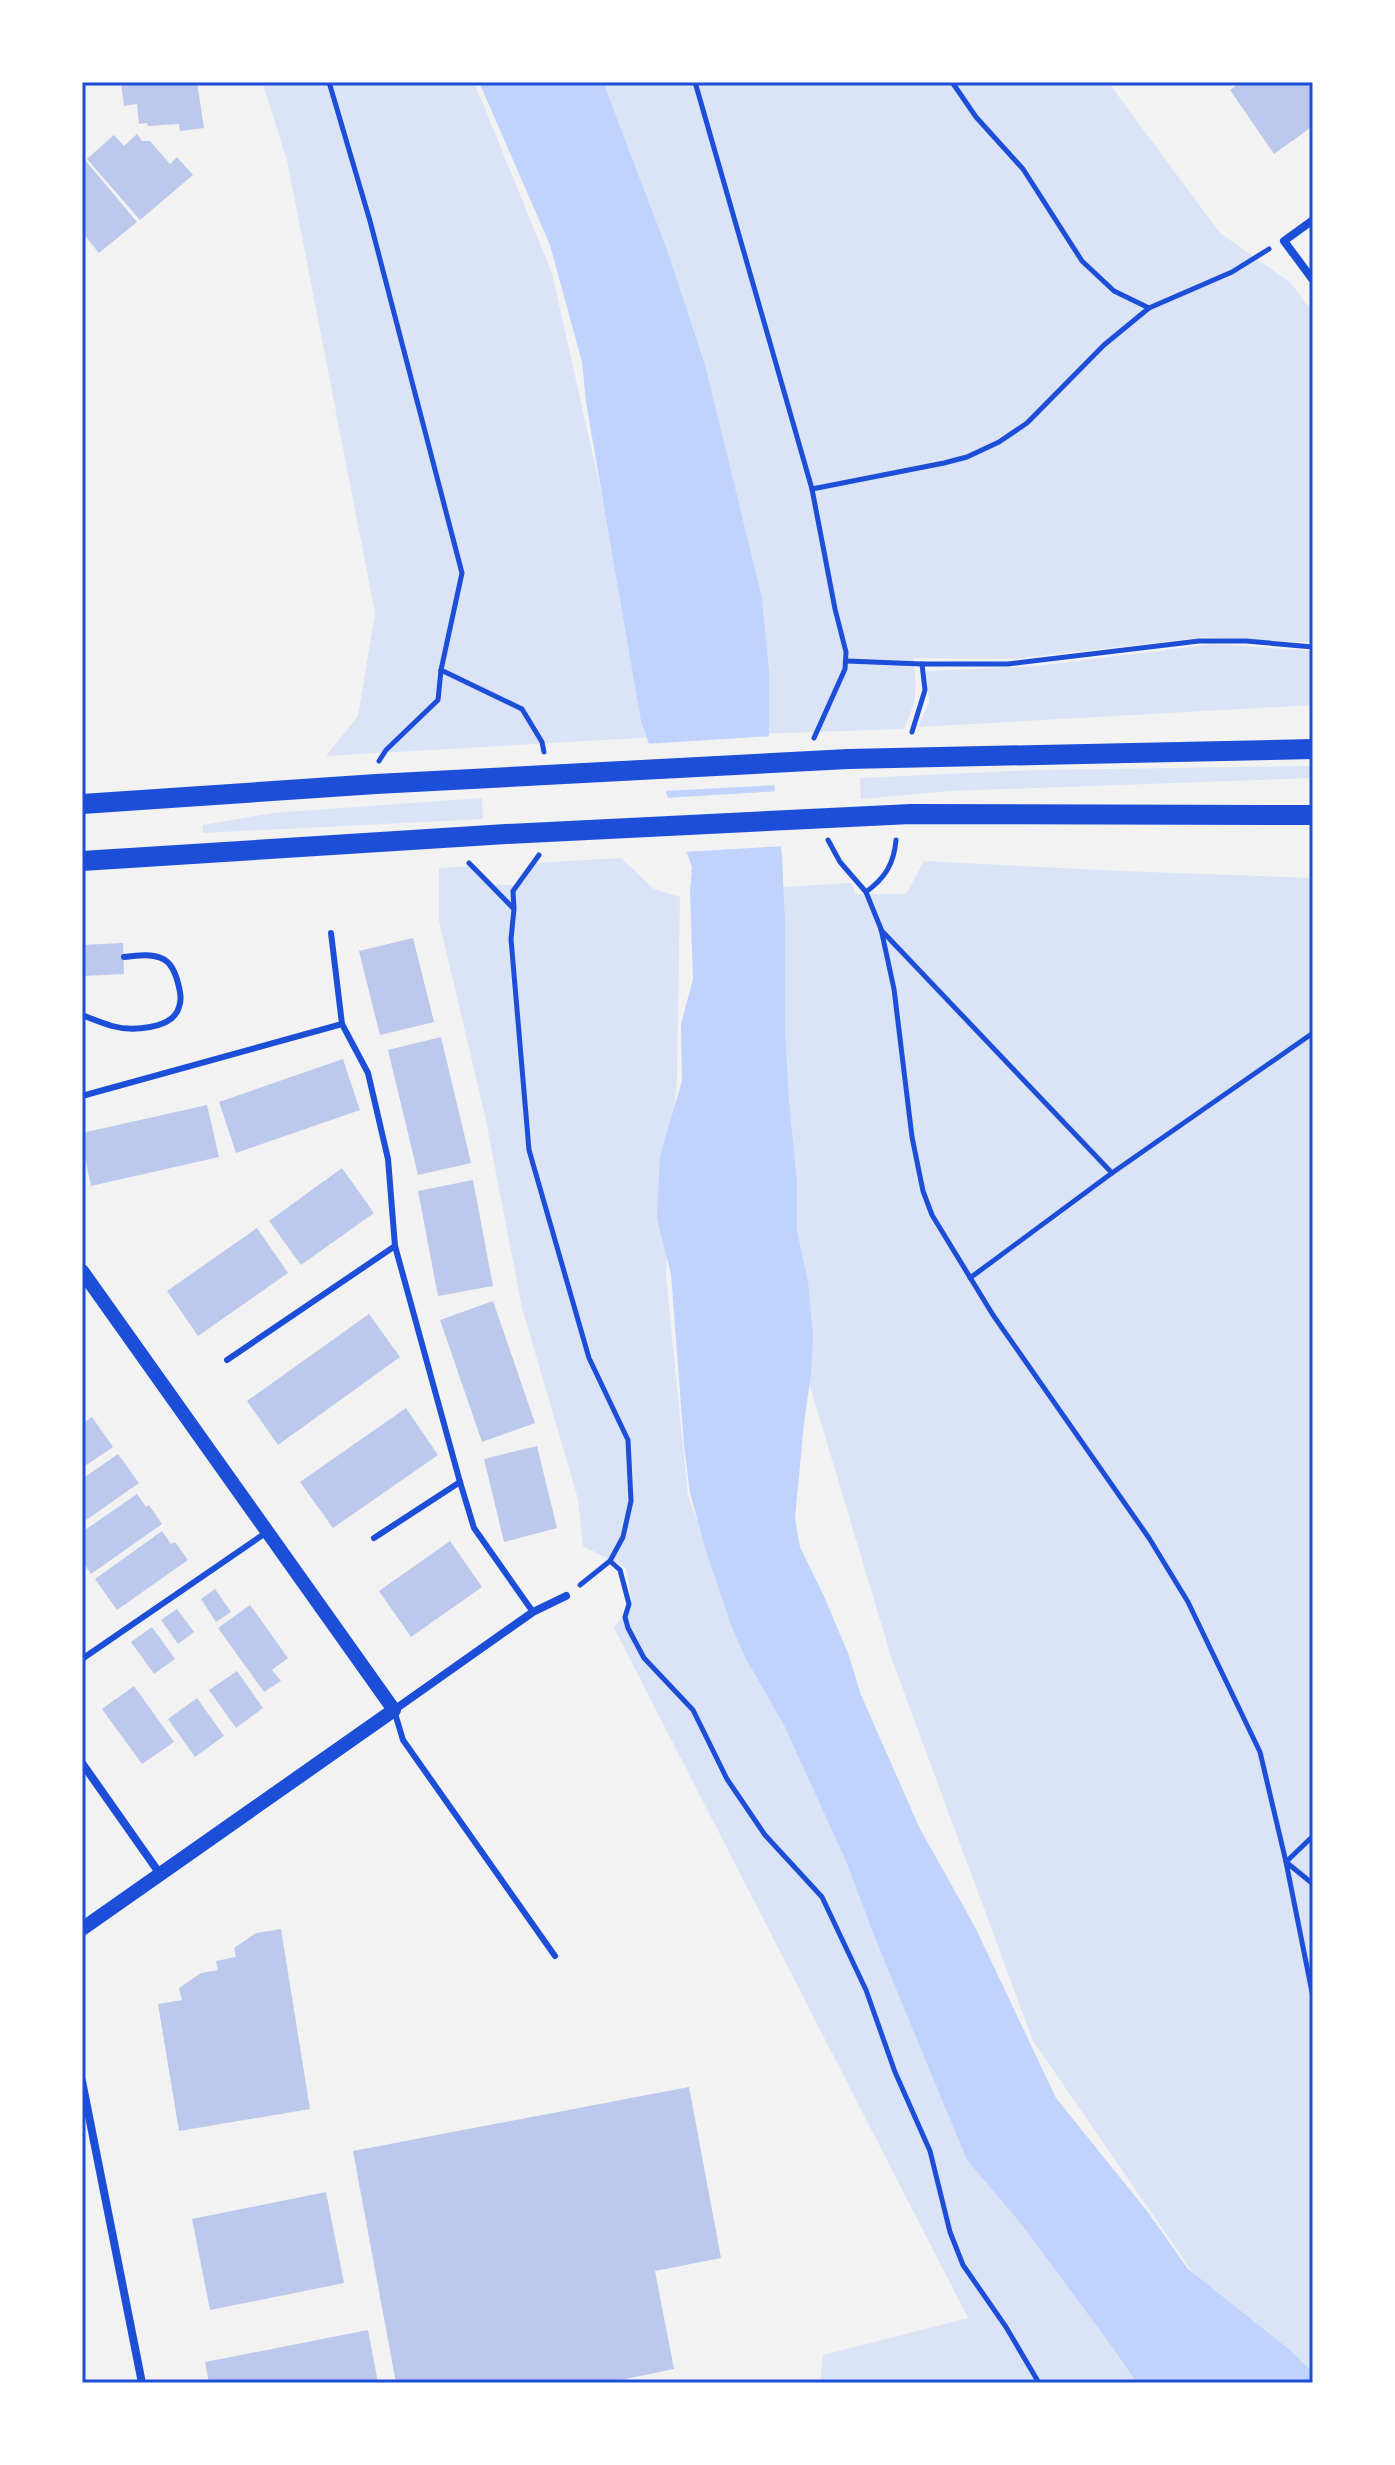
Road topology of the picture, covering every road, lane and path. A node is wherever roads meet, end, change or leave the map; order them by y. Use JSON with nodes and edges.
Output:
{"nodes":[{"id":1,"x":329,"y":82,"type":"edge"},
{"id":2,"x":695,"y":82,"type":"edge"},
{"id":3,"x":952,"y":82,"type":"edge"},
{"id":4,"x":1313,"y":220,"type":"edge"},
{"id":5,"x":1284,"y":241,"type":"junction"},
{"id":6,"x":1313,"y":280,"type":"edge"},
{"id":7,"x":1149,"y":308,"type":"junction"},
{"id":8,"x":812,"y":489,"type":"junction"},
{"id":9,"x":1313,"y":647,"type":"edge"},
{"id":10,"x":847,"y":661,"type":"junction"},
{"id":11,"x":922,"y":664,"type":"junction"},
{"id":12,"x":441,"y":670,"type":"junction"},
{"id":13,"x":912,"y":732,"type":"dead end"},
{"id":14,"x":813,"y":741,"type":"dead end"},
{"id":15,"x":1313,"y":749,"type":"edge"},
{"id":16,"x":544,"y":757,"type":"dead end"},
{"id":17,"x":378,"y":763,"type":"dead end"},
{"id":18,"x":82,"y":804,"type":"edge"},
{"id":19,"x":1313,"y":815,"type":"edge"},
{"id":20,"x":827,"y":836,"type":"dead end"},
{"id":21,"x":896,"y":840,"type":"dead end"},
{"id":22,"x":540,"y":854,"type":"dead end"},
{"id":23,"x":82,"y":861,"type":"edge"},
{"id":24,"x":469,"y":863,"type":"dead end"},
{"id":25,"x":866,"y":892,"type":"junction"},
{"id":26,"x":514,"y":909,"type":"junction"},
{"id":27,"x":881,"y":929,"type":"junction"},
{"id":28,"x":331,"y":933,"type":"dead end"},
{"id":29,"x":124,"y":957,"type":"dead end"},
{"id":30,"x":82,"y":1015,"type":"edge"},
{"id":31,"x":342,"y":1024,"type":"junction"},
{"id":32,"x":1313,"y":1033,"type":"edge"},
{"id":33,"x":82,"y":1096,"type":"edge"},
{"id":34,"x":1112,"y":1173,"type":"junction"},
{"id":35,"x":395,"y":1246,"type":"junction"},
{"id":36,"x":82,"y":1271,"type":"edge"},
{"id":37,"x":970,"y":1278,"type":"junction"},
{"id":38,"x":227,"y":1360,"type":"dead end"},
{"id":39,"x":460,"y":1482,"type":"junction"},
{"id":40,"x":267,"y":1532,"type":"junction"},
{"id":41,"x":374,"y":1538,"type":"dead end"},
{"id":42,"x":610,"y":1561,"type":"junction"},
{"id":43,"x":566,"y":1596,"type":"joint"},
{"id":44,"x":533,"y":1612,"type":"junction"},
{"id":45,"x":82,"y":1659,"type":"edge"},
{"id":46,"x":394,"y":1710,"type":"junction"},
{"id":47,"x":82,"y":1763,"type":"edge"},
{"id":48,"x":1313,"y":1836,"type":"edge"},
{"id":49,"x":1286,"y":1862,"type":"junction"},
{"id":50,"x":160,"y":1874,"type":"junction"},
{"id":51,"x":1313,"y":1884,"type":"edge"},
{"id":52,"x":82,"y":1929,"type":"edge"},
{"id":53,"x":555,"y":1956,"type":"dead end"},
{"id":54,"x":1313,"y":1997,"type":"edge"},
{"id":55,"x":82,"y":2081,"type":"edge"},
{"id":56,"x":142,"y":2383,"type":"edge"},
{"id":57,"x":1039,"y":2383,"type":"edge"}],
"edges":[{"from":1,"to":12,"type":"path"},
{"from":2,"to":8,"type":"path"},
{"from":3,"to":7,"type":"path"},
{"from":4,"to":5,"type":"street"},
{"from":5,"to":6,"type":"street"},
{"from":5,"to":7,"type":"path"},
{"from":7,"to":8,"type":"path"},
{"from":8,"to":10,"type":"path"},
{"from":9,"to":11,"type":"path"},
{"from":10,"to":11,"type":"path"},
{"from":10,"to":14,"type":"path"},
{"from":11,"to":13,"type":"path"},
{"from":12,"to":16,"type":"path"},
{"from":12,"to":17,"type":"path"},
{"from":15,"to":18,"type":"main road"},
{"from":19,"to":23,"type":"main road"},
{"from":20,"to":25,"type":"path"},
{"from":21,"to":25,"type":"path"},
{"from":22,"to":26,"type":"path"},
{"from":24,"to":26,"type":"path"},
{"from":25,"to":27,"type":"path"},
{"from":26,"to":42,"type":"path"},
{"from":27,"to":34,"type":"path"},
{"from":27,"to":37,"type":"path"},
{"from":28,"to":31,"type":"lane"},
{"from":29,"to":30,"type":"lane"},
{"from":31,"to":33,"type":"lane"},
{"from":31,"to":35,"type":"lane"},
{"from":32,"to":34,"type":"path"},
{"from":34,"to":37,"type":"path"},
{"from":35,"to":38,"type":"lane"},
{"from":35,"to":39,"type":"lane"},
{"from":36,"to":40,"type":"street"},
{"from":37,"to":49,"type":"path"},
{"from":39,"to":41,"type":"lane"},
{"from":39,"to":44,"type":"lane"},
{"from":40,"to":45,"type":"lane"},
{"from":40,"to":46,"type":"street"},
{"from":42,"to":43,"type":"path"},
{"from":42,"to":57,"type":"path"},
{"from":43,"to":44,"type":"street"},
{"from":44,"to":46,"type":"street"},
{"from":46,"to":50,"type":"street"},
{"from":46,"to":53,"type":"lane"},
{"from":47,"to":50,"type":"street"},
{"from":48,"to":49,"type":"path"},
{"from":49,"to":51,"type":"path"},
{"from":49,"to":54,"type":"path"},
{"from":50,"to":52,"type":"street"},
{"from":55,"to":56,"type":"street"}]}
